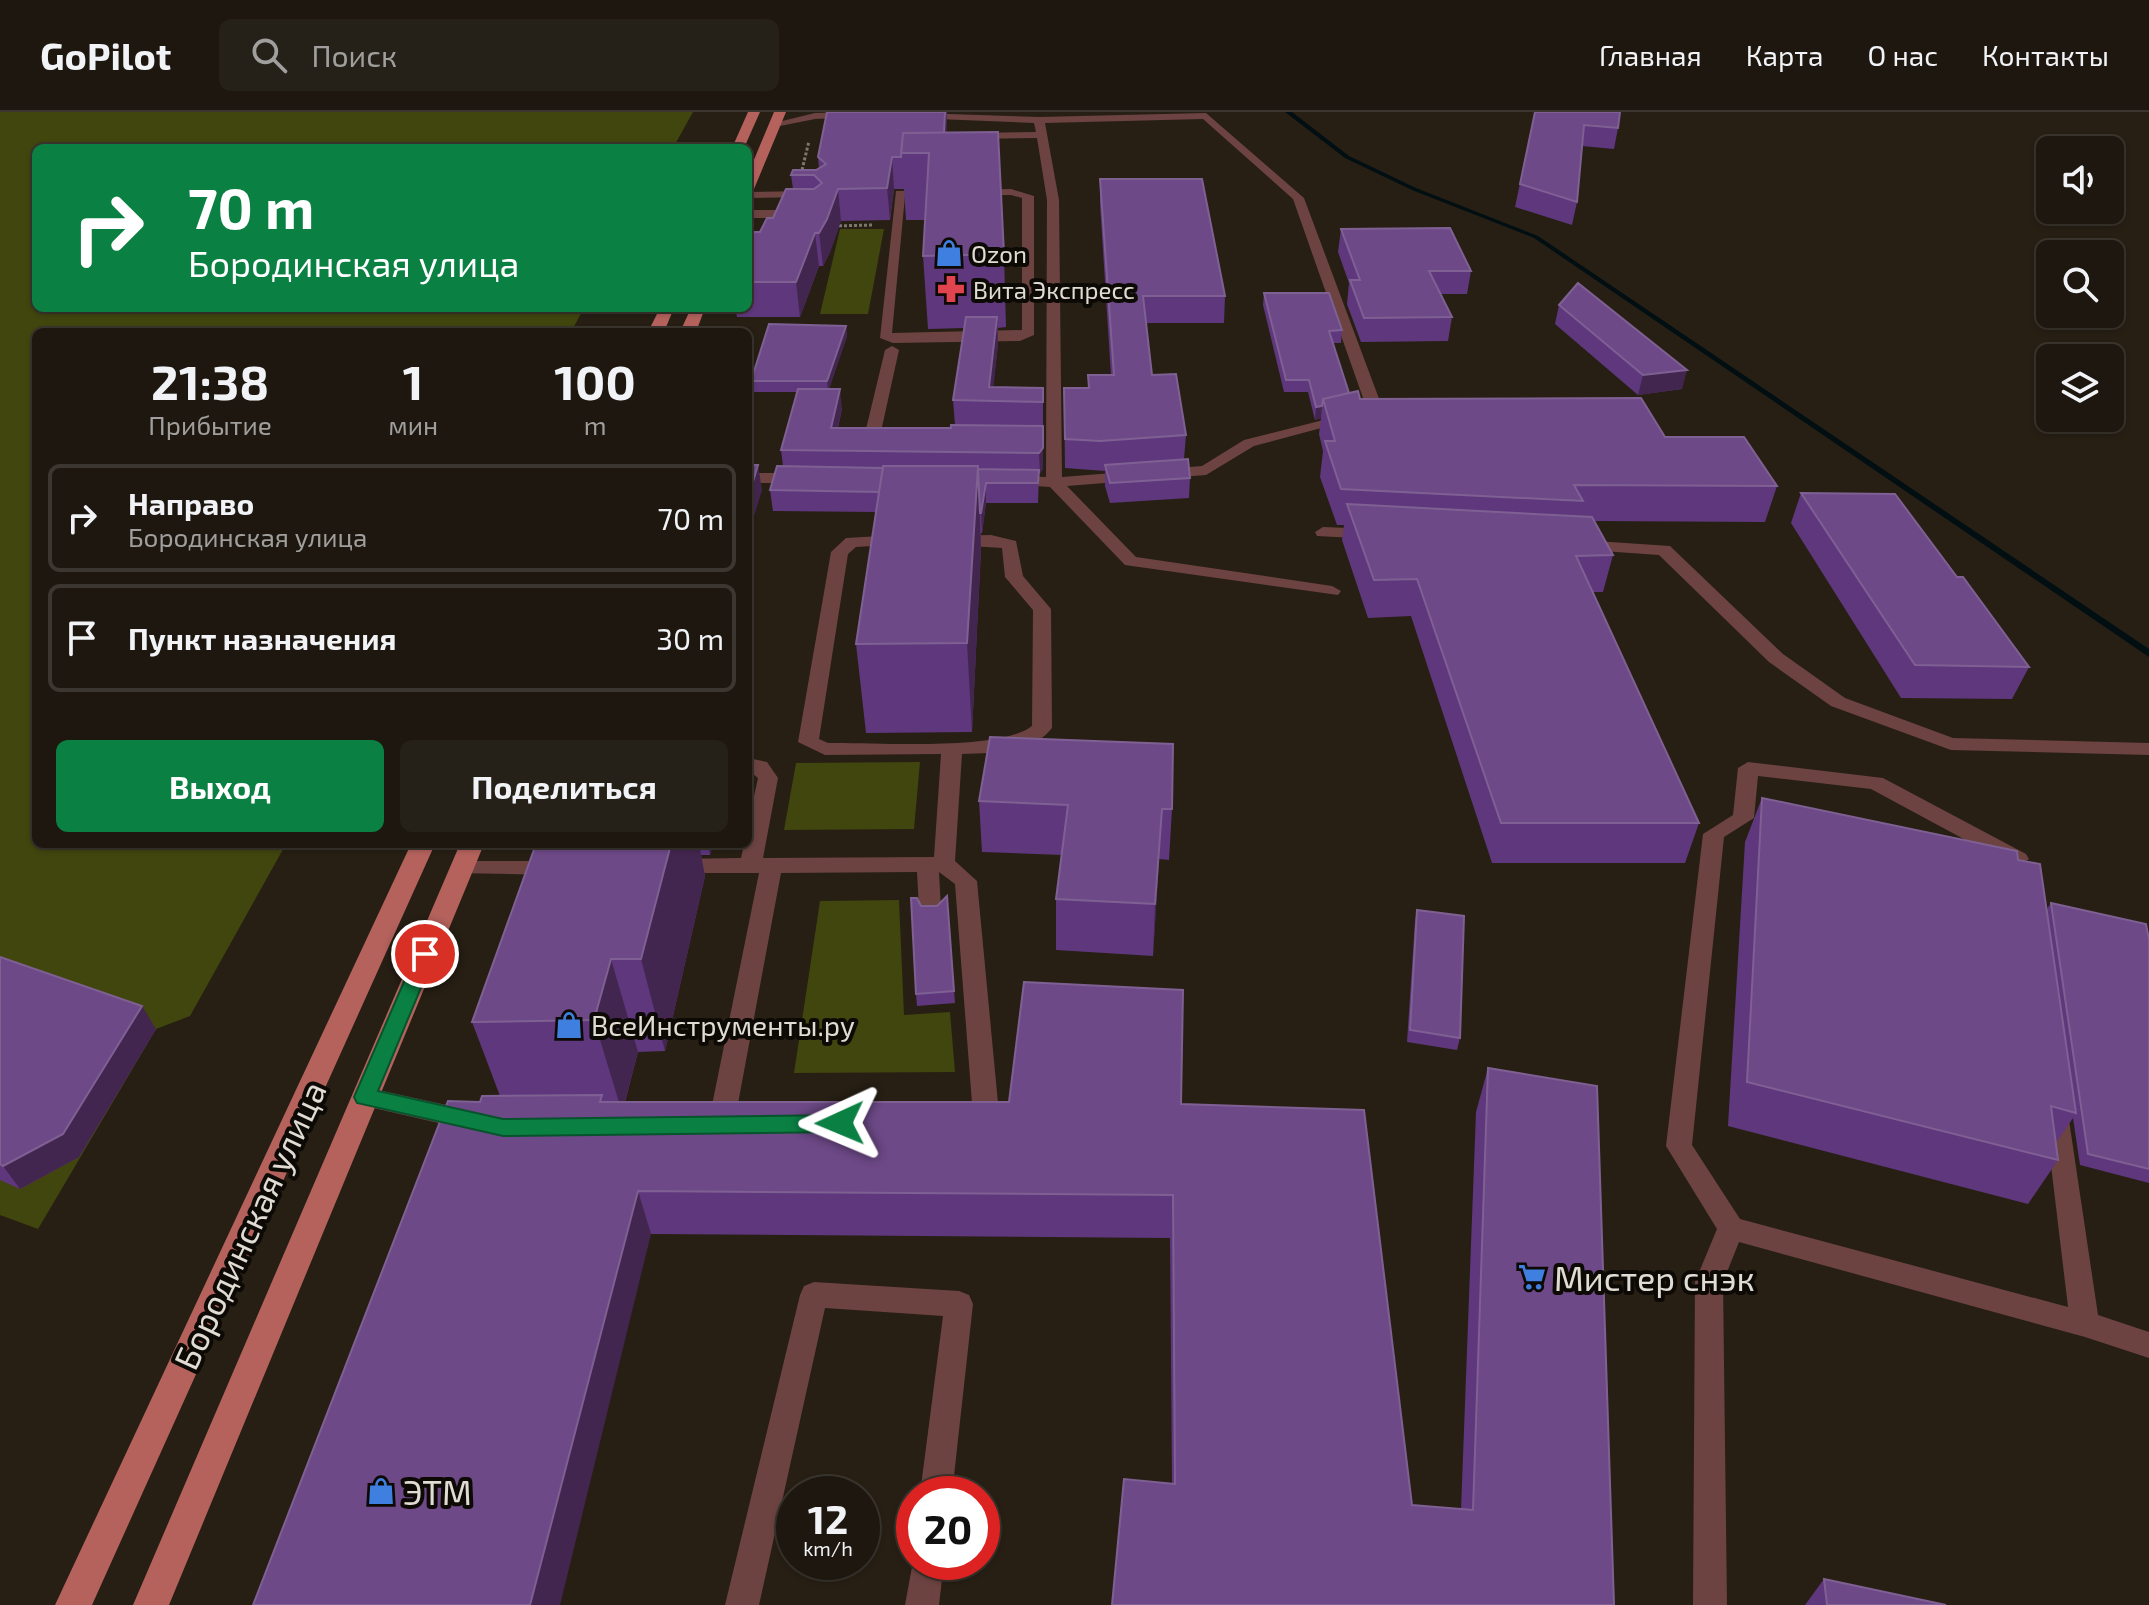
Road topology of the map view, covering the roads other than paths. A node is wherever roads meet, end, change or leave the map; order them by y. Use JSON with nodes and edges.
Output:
{"nodes":[{"id":1,"x":754,"y":112,"type":"edge"},
{"id":2,"x":1204,"y":114,"type":"edge"},
{"id":3,"x":874,"y":115,"type":"edge"},
{"id":4,"x":904,"y":116,"type":"edge"},
{"id":5,"x":778,"y":118,"type":"edge"},
{"id":6,"x":1040,"y":127,"type":"junction"},
{"id":7,"x":959,"y":136,"type":"edge"},
{"id":8,"x":740,"y":144,"type":"edge"},
{"id":9,"x":752,"y":180,"type":"edge"},
{"id":10,"x":885,"y":193,"type":"edge"},
{"id":11,"x":900,"y":193,"type":"junction"},
{"id":12,"x":820,"y":194,"type":"edge"},
{"id":13,"x":752,"y":195,"type":"edge"},
{"id":14,"x":752,"y":214,"type":"edge"},
{"id":15,"x":817,"y":214,"type":"edge"},
{"id":16,"x":892,"y":350,"type":"dead end"},
{"id":17,"x":916,"y":436,"type":"edge"},
{"id":18,"x":752,"y":478,"type":"edge"},
{"id":19,"x":824,"y":479,"type":"edge"},
{"id":20,"x":992,"y":481,"type":"edge"},
{"id":21,"x":1054,"y":482,"type":"junction"},
{"id":22,"x":1323,"y":532,"type":"dead end"},
{"id":23,"x":1401,"y":536,"type":"edge"},
{"id":24,"x":1556,"y":544,"type":"edge"},
{"id":25,"x":1332,"y":591,"type":"dead end"},
{"id":26,"x":952,"y":748,"type":"junction"},
{"id":27,"x":2149,"y":749,"type":"edge"},
{"id":28,"x":752,"y":765,"type":"edge"},
{"id":29,"x":421,"y":848,"type":"edge"},
{"id":30,"x":467,"y":856,"type":"edge"},
{"id":31,"x":936,"y":864,"type":"junction"},
{"id":32,"x":760,"y":866,"type":"junction"},
{"id":33,"x":646,"y":867,"type":"edge"},
{"id":34,"x":572,"y":868,"type":"edge"},
{"id":35,"x":2027,"y":879,"type":"edge"},
{"id":36,"x":930,"y":909,"type":"edge"},
{"id":37,"x":2053,"y":1079,"type":"edge"},
{"id":38,"x":365,"y":1097,"type":"junction"},
{"id":39,"x":943,"y":1123,"type":"edge"},
{"id":40,"x":492,"y":1125,"type":"edge"},
{"id":41,"x":721,"y":1125,"type":"edge"},
{"id":42,"x":1731,"y":1228,"type":"junction"},
{"id":43,"x":2085,"y":1324,"type":"junction"},
{"id":44,"x":2149,"y":1345,"type":"edge"},
{"id":45,"x":938,"y":1476,"type":"edge"},
{"id":46,"x":925,"y":1580,"type":"edge"},
{"id":47,"x":73,"y":1605,"type":"edge"},
{"id":48,"x":151,"y":1605,"type":"edge"},
{"id":49,"x":742,"y":1605,"type":"edge"},
{"id":50,"x":922,"y":1605,"type":"edge"},
{"id":51,"x":1710,"y":1605,"type":"edge"}],
"edges":[{"from":1,"to":8,"type":"main road"},
{"from":2,"to":6,"type":"lane"},
{"from":2,"to":21,"type":"lane"},
{"from":3,"to":5,"type":"lane"},
{"from":4,"to":6,"type":"lane"},
{"from":5,"to":9,"type":"main road"},
{"from":6,"to":7,"type":"lane"},
{"from":6,"to":21,"type":"lane"},
{"from":10,"to":11,"type":"lane"},
{"from":11,"to":11,"type":"lane"},
{"from":12,"to":13,"type":"lane"},
{"from":14,"to":15,"type":"lane"},
{"from":16,"to":17,"type":"lane"},
{"from":18,"to":19,"type":"lane"},
{"from":20,"to":21,"type":"lane"},
{"from":21,"to":25,"type":"lane"},
{"from":22,"to":23,"type":"lane"},
{"from":24,"to":27,"type":"lane"},
{"from":26,"to":26,"type":"lane"},
{"from":26,"to":31,"type":"lane"},
{"from":28,"to":32,"type":"lane"},
{"from":29,"to":47,"type":"main road","name":"Бородинская улица"},
{"from":30,"to":34,"type":"lane"},
{"from":30,"to":38,"type":"main road","name":"Бородинская улица"},
{"from":31,"to":32,"type":"lane"},
{"from":31,"to":36,"type":"lane"},
{"from":31,"to":39,"type":"lane"},
{"from":32,"to":33,"type":"lane"},
{"from":32,"to":41,"type":"lane"},
{"from":35,"to":42,"type":"lane"},
{"from":37,"to":43,"type":"lane"},
{"from":38,"to":40,"type":"lane"},
{"from":38,"to":48,"type":"main road","name":"Бородинская улица"},
{"from":42,"to":43,"type":"lane"},
{"from":42,"to":51,"type":"lane"},
{"from":43,"to":44,"type":"lane"},
{"from":45,"to":49,"type":"lane"},
{"from":46,"to":50,"type":"lane"}]}
